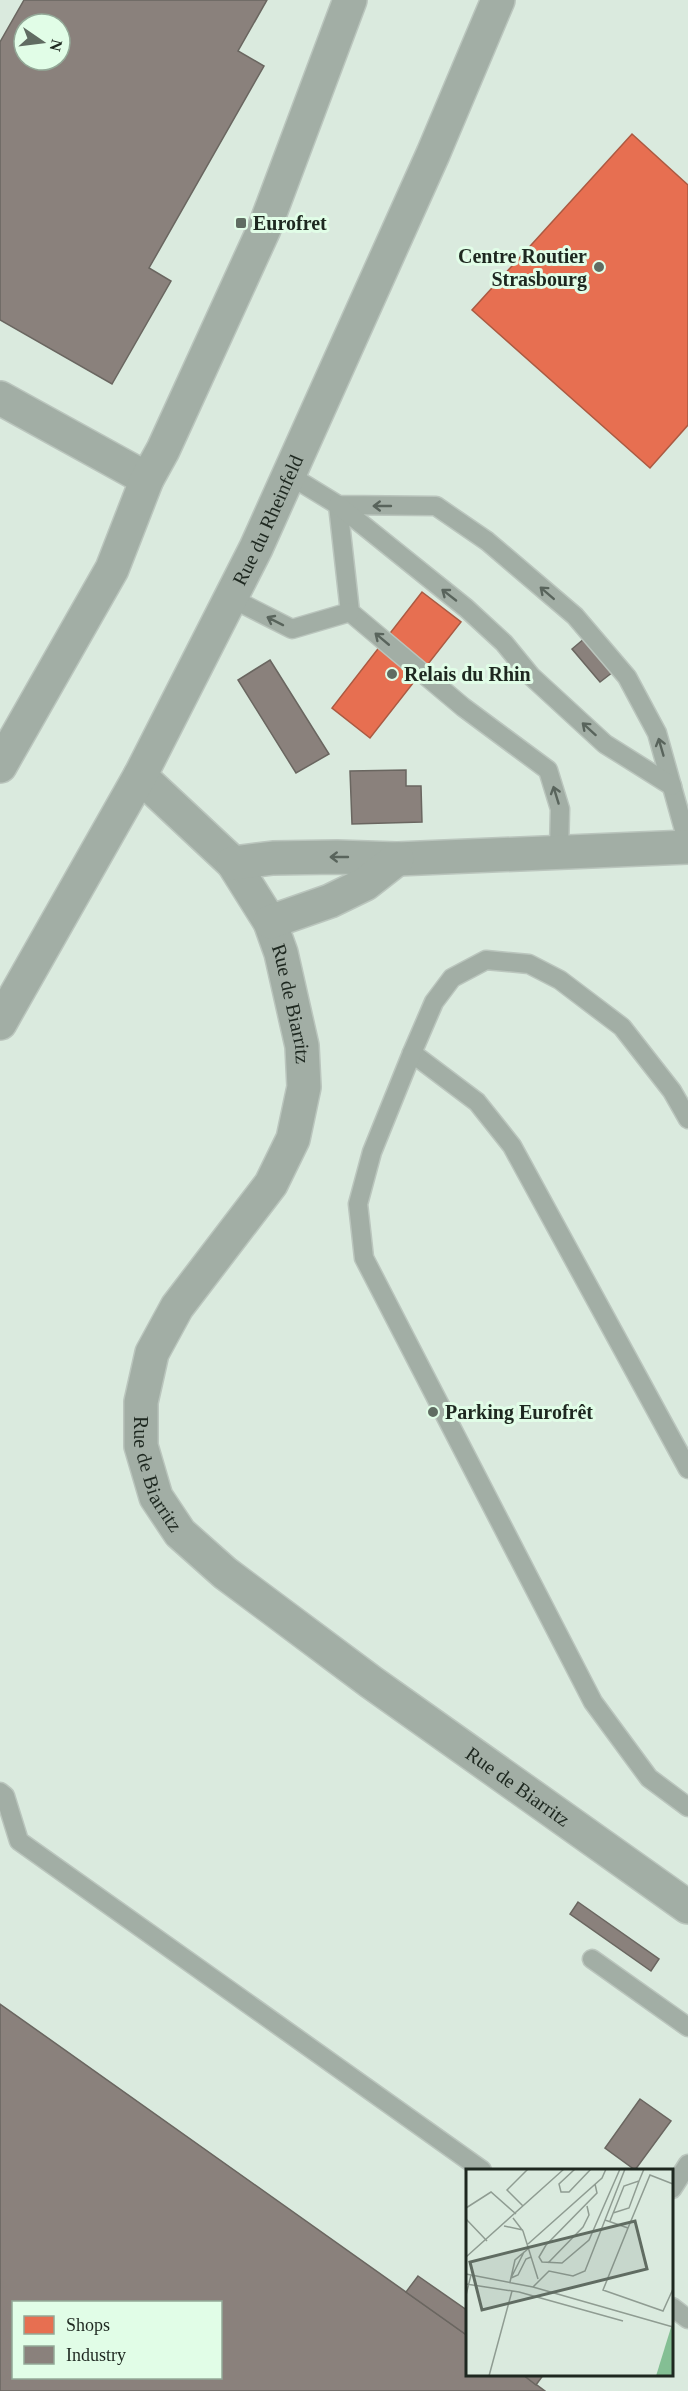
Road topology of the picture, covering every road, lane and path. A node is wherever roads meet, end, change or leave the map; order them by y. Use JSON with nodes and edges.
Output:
{"nodes":[{"id":1,"x":350,"y":0,"type":"edge"},
{"id":2,"x":498,"y":0,"type":"edge"},
{"id":3,"x":0,"y":398,"type":"edge"},
{"id":4,"x":289,"y":475,"type":"junction"},
{"id":5,"x":147,"y":479,"type":"junction"},
{"id":6,"x":338,"y":505,"type":"junction"},
{"id":7,"x":231,"y":598,"type":"junction"},
{"id":8,"x":350,"y":612,"type":"junction"},
{"id":9,"x":0,"y":766,"type":"edge"},
{"id":10,"x":140,"y":776,"type":"junction"},
{"id":11,"x":672,"y":786,"type":"junction"},
{"id":12,"x":688,"y":846,"type":"edge"},
{"id":13,"x":560,"y":852,"type":"junction"},
{"id":14,"x":397,"y":859,"type":"junction"},
{"id":15,"x":233,"y":863,"type":"junction"},
{"id":16,"x":270,"y":922,"type":"junction"},
{"id":17,"x":0,"y":1023,"type":"edge"},
{"id":18,"x":412,"y":1053,"type":"junction"},
{"id":19,"x":688,"y":1119,"type":"edge"},
{"id":20,"x":688,"y":1469,"type":"edge"},
{"id":21,"x":0,"y":1792,"type":"edge"},
{"id":22,"x":688,"y":1807,"type":"edge"},
{"id":23,"x":688,"y":1907,"type":"edge"},
{"id":24,"x":592,"y":1959,"type":"dead end"},
{"id":25,"x":688,"y":2027,"type":"edge"},
{"id":26,"x":688,"y":2164,"type":"edge"},
{"id":27,"x":481,"y":2169,"type":"edge"},
{"id":28,"x":673,"y":2186,"type":"edge"},
{"id":29,"x":673,"y":2308,"type":"edge"},
{"id":30,"x":688,"y":2319,"type":"edge"}],
"edges":[{"from":1,"to":5,"type":"street"},
{"from":2,"to":4,"type":"street","name":"Rue du Rheinfeld"},
{"from":3,"to":5,"type":"street"},
{"from":4,"to":6,"type":"lane"},
{"from":4,"to":7,"type":"street","name":"Rue du Rheinfeld"},
{"from":5,"to":9,"type":"street"},
{"from":6,"to":8,"type":"lane"},
{"from":11,"to":6,"type":"lane","one_way":true},
{"from":11,"to":6,"type":"lane","one_way":true},
{"from":8,"to":7,"type":"lane","one_way":true},
{"from":7,"to":10,"type":"street","name":"Rue du Rheinfeld"},
{"from":13,"to":8,"type":"lane","one_way":true},
{"from":10,"to":15,"type":"street","name":"Rue de Biarritz"},
{"from":10,"to":17,"type":"street","name":"Rue du Rheinfeld"},
{"from":11,"to":12,"type":"lane"},
{"from":12,"to":13,"type":"street"},
{"from":13,"to":14,"type":"street"},
{"from":14,"to":15,"type":"street","one_way":true},
{"from":14,"to":16,"type":"street"},
{"from":15,"to":16,"type":"street","name":"Rue de Biarritz"},
{"from":16,"to":23,"type":"street","name":"Rue de Biarritz"},
{"from":18,"to":19,"type":"lane"},
{"from":18,"to":20,"type":"lane"},
{"from":18,"to":22,"type":"lane"},
{"from":21,"to":27,"type":"lane"},
{"from":24,"to":25,"type":"lane"},
{"from":26,"to":28,"type":"lane"},
{"from":29,"to":30,"type":"lane"}]}
